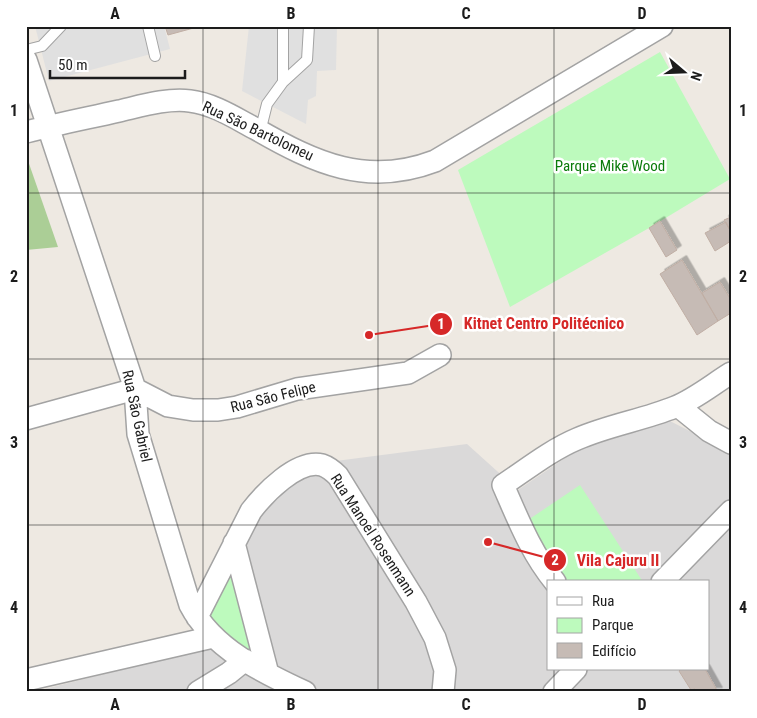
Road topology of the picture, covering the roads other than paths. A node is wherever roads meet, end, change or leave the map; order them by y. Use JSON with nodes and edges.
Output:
{"nodes":[{"id":1,"x":62,"y":26,"type":"edge"},
{"id":2,"x":148,"y":26,"type":"edge"},
{"id":3,"x":283,"y":26,"type":"edge"},
{"id":4,"x":309,"y":26,"type":"edge"},
{"id":5,"x":662,"y":26,"type":"edge"},
{"id":6,"x":26,"y":50,"type":"edge"},
{"id":7,"x":155,"y":56,"type":"dead end"},
{"id":8,"x":26,"y":60,"type":"edge"},
{"id":9,"x":283,"y":82,"type":"junction"},
{"id":10,"x":48,"y":127,"type":"junction"},
{"id":11,"x":26,"y":132,"type":"edge"},
{"id":12,"x":260,"y":132,"type":"junction"},
{"id":13,"x":440,"y":355,"type":"dead end"},
{"id":14,"x":731,"y":373,"type":"edge"},
{"id":15,"x":135,"y":389,"type":"junction"},
{"id":16,"x":678,"y":406,"type":"junction"},
{"id":17,"x":26,"y":418,"type":"edge"},
{"id":18,"x":731,"y":443,"type":"edge"},
{"id":19,"x":731,"y":512,"type":"edge"},
{"id":20,"x":234,"y":543,"type":"junction"},
{"id":21,"x":554,"y":580,"type":"edge"},
{"id":22,"x":664,"y":580,"type":"edge"},
{"id":23,"x":196,"y":617,"type":"junction"},
{"id":24,"x":213,"y":637,"type":"junction"},
{"id":25,"x":245,"y":660,"type":"junction"},
{"id":26,"x":575,"y":670,"type":"edge"},
{"id":27,"x":268,"y":674,"type":"junction"},
{"id":28,"x":26,"y":680,"type":"edge"},
{"id":29,"x":198,"y":692,"type":"edge"},
{"id":30,"x":305,"y":692,"type":"edge"},
{"id":31,"x":443,"y":692,"type":"edge"},
{"id":32,"x":554,"y":692,"type":"edge"}],
"edges":[{"from":1,"to":6,"type":"lane"},
{"from":2,"to":7,"type":"lane"},
{"from":3,"to":9,"type":"lane"},
{"from":4,"to":9,"type":"lane"},
{"from":5,"to":12,"type":"street","name":"Rua São Bartolomeu"},
{"from":8,"to":10,"type":"street","name":"Rua São Gabriel"},
{"from":9,"to":12,"type":"lane"},
{"from":10,"to":11,"type":"street","name":"Rua São Bartolomeu"},
{"from":10,"to":12,"type":"street","name":"Rua São Bartolomeu"},
{"from":10,"to":15,"type":"street","name":"Rua São Gabriel"},
{"from":13,"to":15,"type":"street","name":"Rua São Felipe"},
{"from":14,"to":16,"type":"street"},
{"from":15,"to":17,"type":"street"},
{"from":15,"to":23,"type":"street","name":"Rua São Gabriel"},
{"from":16,"to":18,"type":"street"},
{"from":16,"to":21,"type":"street"},
{"from":19,"to":22,"type":"street"},
{"from":20,"to":23,"type":"street","name":"Rua Manoel Rosenmann"},
{"from":20,"to":27,"type":"street"},
{"from":20,"to":31,"type":"street","name":"Rua Manoel Rosenmann"},
{"from":23,"to":24,"type":"street","name":"Rua São Gabriel"},
{"from":24,"to":25,"type":"street","name":"Rua São Gabriel"},
{"from":24,"to":28,"type":"street"},
{"from":25,"to":27,"type":"street","name":"Rua São Gabriel"},
{"from":25,"to":29,"type":"street"},
{"from":26,"to":32,"type":"street"},
{"from":27,"to":30,"type":"street","name":"Rua São Gabriel"}]}
